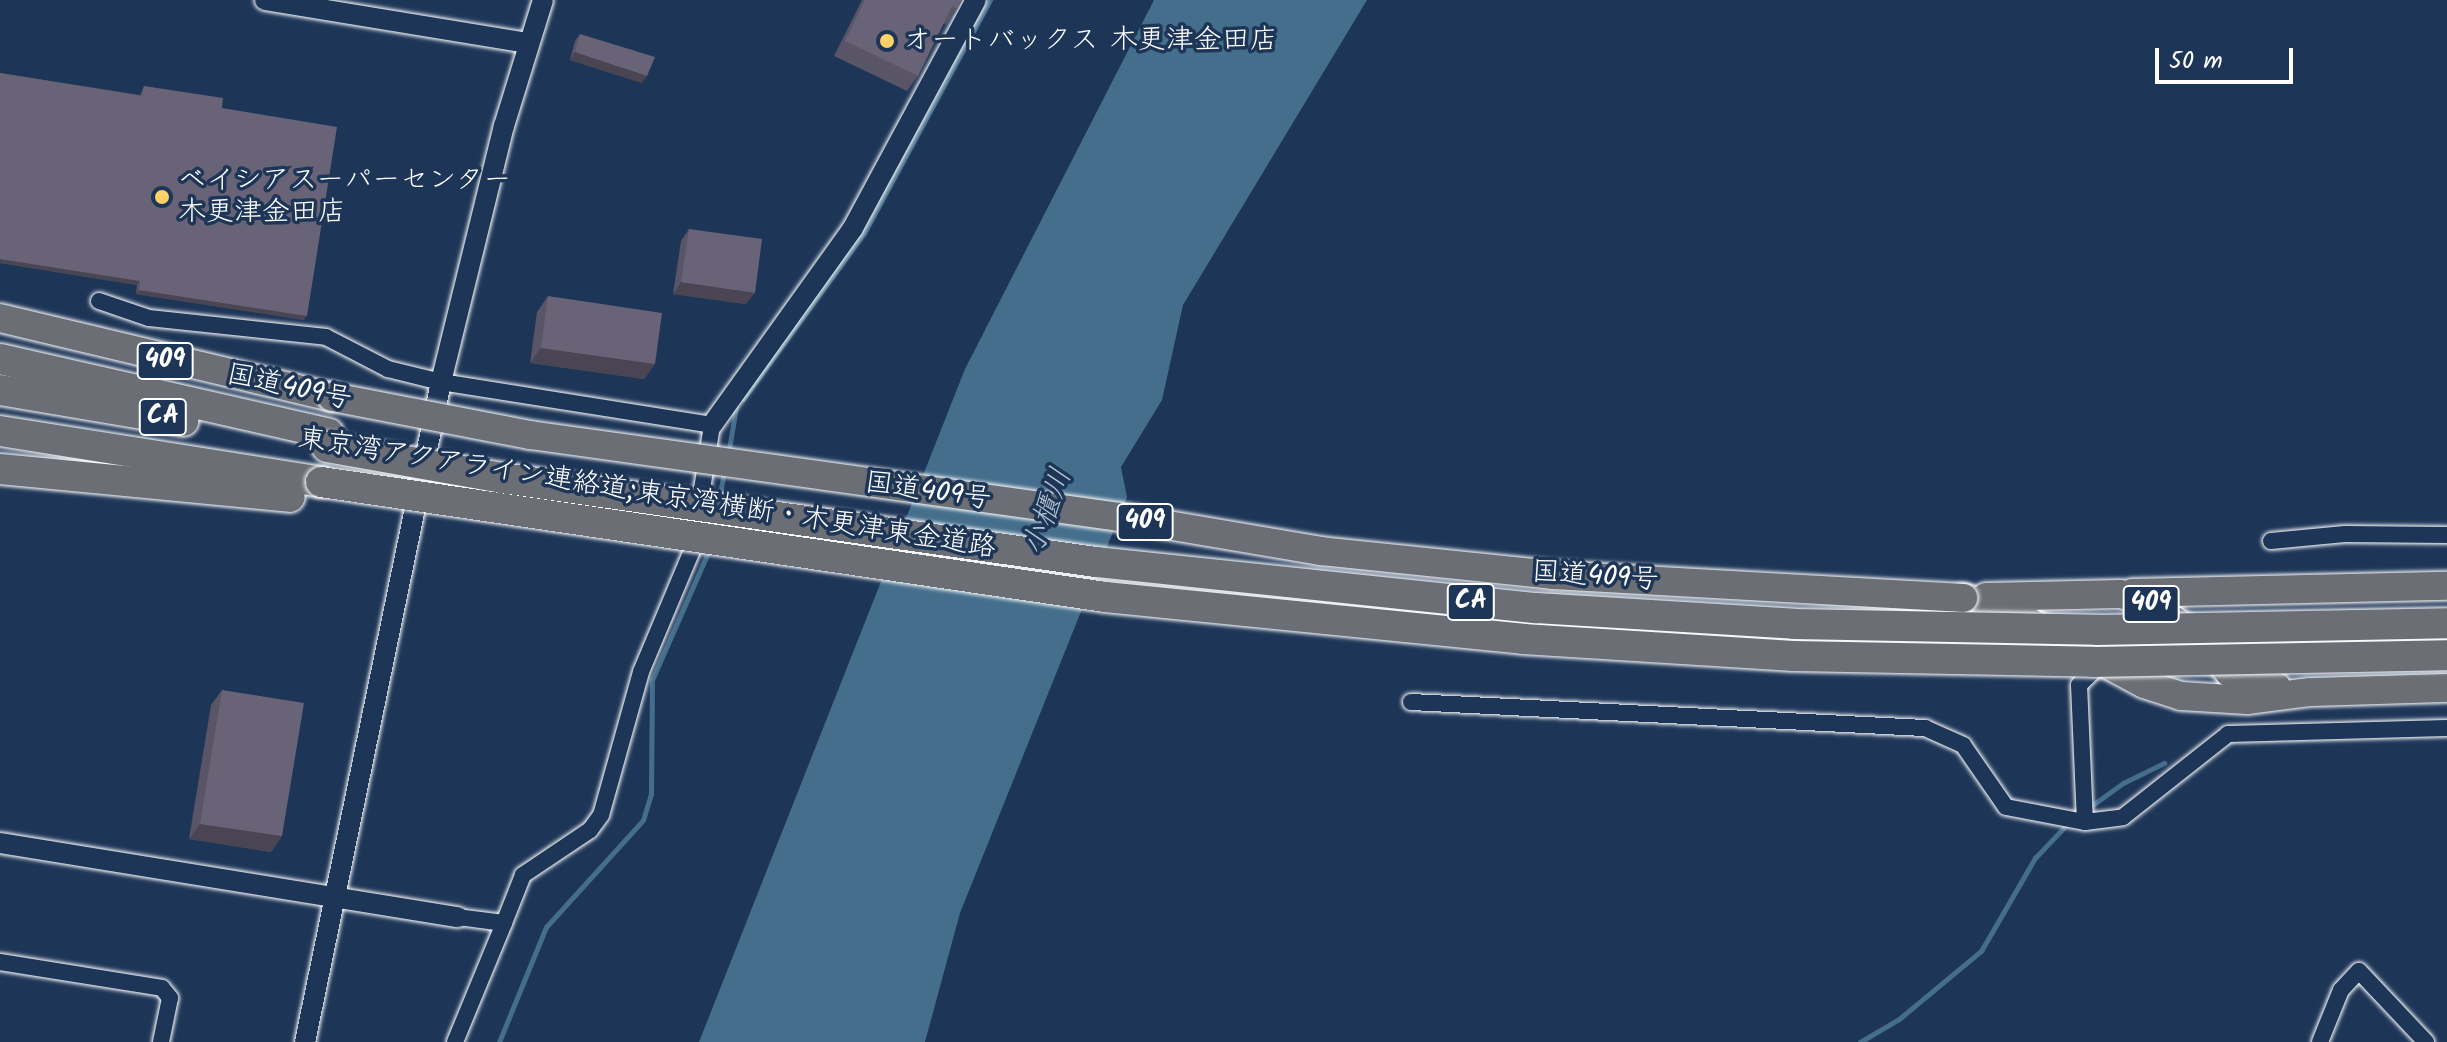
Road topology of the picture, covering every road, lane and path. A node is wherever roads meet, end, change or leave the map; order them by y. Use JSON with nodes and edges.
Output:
{"nodes":[{"id":1,"x":265,"y":0,"type":"edge"},
{"id":2,"x":543,"y":0,"type":"edge"},
{"id":3,"x":976,"y":0,"type":"edge"},
{"id":4,"x":528,"y":43,"type":"junction"},
{"id":5,"x":99,"y":301,"type":"dead end"},
{"id":6,"x":0,"y":318,"type":"edge"},
{"id":7,"x":0,"y":359,"type":"edge"},
{"id":8,"x":441,"y":382,"type":"junction"},
{"id":9,"x":0,"y":390,"type":"edge"},
{"id":10,"x":712,"y":425,"type":"junction"},
{"id":11,"x":0,"y":431,"type":"edge"},
{"id":12,"x":328,"y":440,"type":"junction"},
{"id":13,"x":0,"y":469,"type":"edge"},
{"id":14,"x":320,"y":491,"type":"junction"},
{"id":15,"x":2447,"y":535,"type":"edge"},
{"id":16,"x":2271,"y":541,"type":"dead end"},
{"id":17,"x":2447,"y":586,"type":"edge"},
{"id":18,"x":2120,"y":594,"type":"junction"},
{"id":19,"x":1963,"y":598,"type":"junction"},
{"id":20,"x":2447,"y":623,"type":"edge"},
{"id":21,"x":2447,"y":655,"type":"edge"},
{"id":22,"x":2105,"y":662,"type":"junction"},
{"id":23,"x":2446,"y":688,"type":"edge"},
{"id":24,"x":2310,"y":692,"type":"junction"},
{"id":25,"x":1411,"y":702,"type":"dead end"},
{"id":26,"x":2447,"y":728,"type":"edge"},
{"id":27,"x":2085,"y":822,"type":"junction"},
{"id":28,"x":0,"y":843,"type":"edge"},
{"id":29,"x":337,"y":897,"type":"junction"},
{"id":30,"x":458,"y":917,"type":"joint"},
{"id":31,"x":504,"y":923,"type":"junction"},
{"id":32,"x":0,"y":962,"type":"edge"},
{"id":33,"x":161,"y":1042,"type":"edge"},
{"id":34,"x":305,"y":1042,"type":"edge"},
{"id":35,"x":455,"y":1042,"type":"edge"},
{"id":36,"x":2320,"y":1042,"type":"edge"},
{"id":37,"x":2426,"y":1042,"type":"edge"}],
"edges":[{"from":1,"to":4,"type":"street"},
{"from":2,"to":4,"type":"street"},
{"from":3,"to":10,"type":"street"},
{"from":4,"to":8,"type":"street"},
{"from":5,"to":8,"type":"street"},
{"from":6,"to":19,"type":"highway","name":"国道409号","number":"409","bridge":true},
{"from":7,"to":12,"type":"highway"},
{"from":8,"to":10,"type":"street"},
{"from":8,"to":29,"type":"street"},
{"from":9,"to":12,"type":"highway","name":"東京湾アクアライン連絡道;東京湾横断・木更津東金道路","number":"CA"},
{"from":10,"to":31,"type":"street"},
{"from":11,"to":14,"type":"highway","name":"東京湾アクアライン連絡道;東京湾横断・木更津東金道路","number":"CA"},
{"from":12,"to":20,"type":"highway","name":"東京湾アクアライン連絡道;東京湾横断・木更津東金道路","number":"CA","bridge":true},
{"from":13,"to":14,"type":"highway"},
{"from":14,"to":21,"type":"highway","name":"東京湾アクアライン連絡道;東京湾横断・木更津東金道路","number":"CA","bridge":true},
{"from":15,"to":16,"type":"street"},
{"from":17,"to":18,"type":"highway"},
{"from":18,"to":19,"type":"highway","name":"国道409号","number":"409"},
{"from":18,"to":24,"type":"highway","name":"国道409号","number":"409"},
{"from":19,"to":22,"type":"highway","name":"国道409号","number":"409"},
{"from":22,"to":24,"type":"highway","name":"国道409号","number":"409"},
{"from":22,"to":27,"type":"street"},
{"from":23,"to":24,"type":"highway","name":"国道409号","number":"409"},
{"from":25,"to":27,"type":"street"},
{"from":26,"to":27,"type":"street"},
{"from":28,"to":29,"type":"street"},
{"from":29,"to":30,"type":"street"},
{"from":29,"to":34,"type":"street"},
{"from":30,"to":31,"type":"street"},
{"from":31,"to":35,"type":"street"},
{"from":32,"to":33,"type":"street"},
{"from":36,"to":37,"type":"street"}]}
